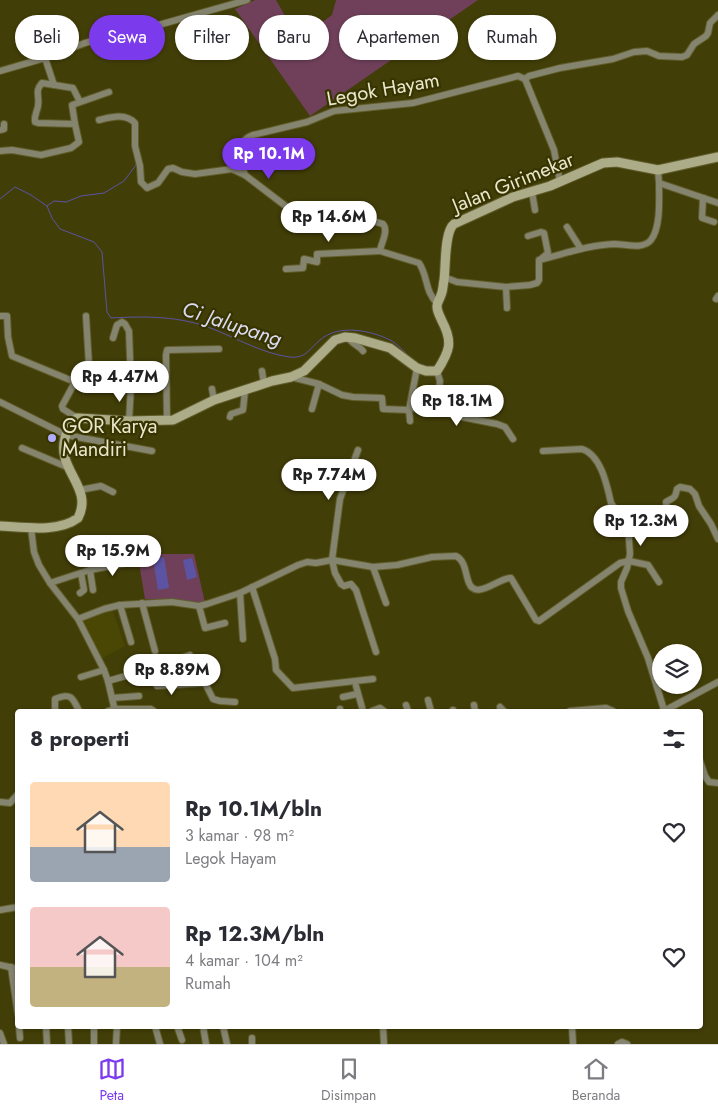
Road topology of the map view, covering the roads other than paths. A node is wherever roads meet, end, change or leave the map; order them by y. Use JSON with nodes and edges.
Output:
{"nodes":[{"id":1,"x":247,"y":0,"type":"edge"},
{"id":2,"x":718,"y":15,"type":"edge"},
{"id":3,"x":79,"y":46,"type":"edge"},
{"id":4,"x":38,"y":60,"type":"edge"},
{"id":5,"x":46,"y":60,"type":"edge"},
{"id":6,"x":0,"y":71,"type":"edge"},
{"id":7,"x":525,"y":79,"type":"junction"},
{"id":8,"x":54,"y":85,"type":"junction"},
{"id":9,"x":109,"y":92,"type":"dead end"},
{"id":10,"x":80,"y":102,"type":"junction"},
{"id":11,"x":99,"y":120,"type":"dead end"},
{"id":12,"x":75,"y":124,"type":"junction"},
{"id":13,"x":0,"y":151,"type":"edge"},
{"id":14,"x":718,"y":157,"type":"edge"},
{"id":15,"x":658,"y":170,"type":"junction"},
{"id":16,"x":245,"y":175,"type":"junction"},
{"id":17,"x":560,"y":182,"type":"junction"},
{"id":18,"x":659,"y":183,"type":"junction"},
{"id":19,"x":532,"y":192,"type":"junction"},
{"id":20,"x":703,"y":198,"type":"junction"},
{"id":21,"x":718,"y":202,"type":"edge"},
{"id":22,"x":535,"y":210,"type":"dead end"},
{"id":23,"x":714,"y":222,"type":"dead end"},
{"id":24,"x":567,"y":226,"type":"dead end"},
{"id":25,"x":528,"y":236,"type":"dead end"},
{"id":26,"x":580,"y":249,"type":"junction"},
{"id":27,"x":380,"y":251,"type":"junction"},
{"id":28,"x":539,"y":260,"type":"junction"},
{"id":29,"x":286,"y":269,"type":"dead end"},
{"id":30,"x":444,"y":277,"type":"junction"},
{"id":31,"x":506,"y":287,"type":"junction"},
{"id":32,"x":437,"y":303,"type":"junction"},
{"id":33,"x":507,"y":308,"type":"dead end"},
{"id":34,"x":0,"y":316,"type":"edge"},
{"id":35,"x":86,"y":316,"type":"dead end"},
{"id":36,"x":348,"y":337,"type":"junction"},
{"id":37,"x":113,"y":338,"type":"dead end"},
{"id":38,"x":219,"y":349,"type":"dead end"},
{"id":39,"x":364,"y":350,"type":"dead end"},
{"id":40,"x":417,"y":368,"type":"junction"},
{"id":41,"x":262,"y":371,"type":"dead end"},
{"id":42,"x":437,"y":371,"type":"junction"},
{"id":43,"x":291,"y":377,"type":"junction"},
{"id":44,"x":76,"y":382,"type":"junction"},
{"id":45,"x":90,"y":382,"type":"junction"},
{"id":46,"x":264,"y":384,"type":"junction"},
{"id":47,"x":318,"y":384,"type":"junction"},
{"id":48,"x":131,"y":386,"type":"junction"},
{"id":49,"x":151,"y":387,"type":"dead end"},
{"id":50,"x":212,"y":389,"type":"dead end"},
{"id":51,"x":244,"y":391,"type":"junction"},
{"id":52,"x":214,"y":400,"type":"junction"},
{"id":53,"x":0,"y":402,"type":"edge"},
{"id":54,"x":312,"y":409,"type":"dead end"},
{"id":55,"x":410,"y":409,"type":"junction"},
{"id":56,"x":437,"y":410,"type":"junction"},
{"id":57,"x":230,"y":417,"type":"dead end"},
{"id":58,"x":77,"y":418,"type":"junction"},
{"id":59,"x":129,"y":421,"type":"junction"},
{"id":60,"x":167,"y":421,"type":"junction"},
{"id":61,"x":410,"y":421,"type":"dead end"},
{"id":62,"x":66,"y":435,"type":"junction"},
{"id":63,"x":513,"y":438,"type":"dead end"},
{"id":64,"x":22,"y":448,"type":"dead end"},
{"id":65,"x":358,"y":450,"type":"dead end"},
{"id":66,"x":152,"y":451,"type":"dead end"},
{"id":67,"x":543,"y":451,"type":"dead end"},
{"id":68,"x":67,"y":467,"type":"junction"},
{"id":69,"x":80,"y":490,"type":"junction"},
{"id":70,"x":113,"y":492,"type":"dead end"},
{"id":71,"x":0,"y":526,"type":"edge"},
{"id":72,"x":628,"y":526,"type":"junction"},
{"id":73,"x":31,"y":528,"type":"junction"},
{"id":74,"x":718,"y":539,"type":"edge"},
{"id":75,"x":150,"y":547,"type":"dead end"},
{"id":76,"x":333,"y":560,"type":"junction"},
{"id":77,"x":629,"y":561,"type":"junction"},
{"id":78,"x":373,"y":567,"type":"junction"},
{"id":79,"x":90,"y":570,"type":"junction"},
{"id":80,"x":81,"y":572,"type":"junction"},
{"id":81,"x":659,"y":582,"type":"dead end"},
{"id":82,"x":50,"y":583,"type":"junction"},
{"id":83,"x":252,"y":587,"type":"junction"},
{"id":84,"x":93,"y":590,"type":"dead end"},
{"id":85,"x":240,"y":592,"type":"junction"},
{"id":86,"x":80,"y":593,"type":"dead end"},
{"id":87,"x":142,"y":603,"type":"junction"},
{"id":88,"x":386,"y":603,"type":"dead end"},
{"id":89,"x":120,"y":605,"type":"junction"},
{"id":90,"x":199,"y":606,"type":"junction"},
{"id":91,"x":78,"y":619,"type":"junction"},
{"id":92,"x":225,"y":623,"type":"dead end"},
{"id":93,"x":243,"y":639,"type":"dead end"},
{"id":94,"x":131,"y":642,"type":"dead end"},
{"id":95,"x":154,"y":651,"type":"dead end"},
{"id":96,"x":376,"y":652,"type":"dead end"},
{"id":97,"x":190,"y":655,"type":"dead end"},
{"id":98,"x":150,"y":669,"type":"junction"},
{"id":99,"x":104,"y":670,"type":"junction"},
{"id":100,"x":81,"y":677,"type":"dead end"},
{"id":101,"x":373,"y":679,"type":"dead end"},
{"id":102,"x":108,"y":681,"type":"junction"},
{"id":103,"x":718,"y":682,"type":"edge"},
{"id":104,"x":356,"y":686,"type":"dead end"},
{"id":105,"x":357,"y":694,"type":"junction"},
{"id":106,"x":139,"y":696,"type":"dead end"},
{"id":107,"x":342,"y":697,"type":"dead end"},
{"id":108,"x":112,"y":698,"type":"junction"},
{"id":109,"x":428,"y":700,"type":"dead end"},
{"id":110,"x":235,"y":702,"type":"dead end"},
{"id":111,"x":55,"y":709,"type":"edge"},
{"id":112,"x":78,"y":709,"type":"edge"},
{"id":113,"x":112,"y":709,"type":"edge"},
{"id":114,"x":363,"y":709,"type":"edge"},
{"id":115,"x":430,"y":709,"type":"edge"},
{"id":116,"x":594,"y":709,"type":"edge"},
{"id":117,"x":608,"y":709,"type":"edge"},
{"id":118,"x":663,"y":709,"type":"edge"},
{"id":119,"x":674,"y":709,"type":"edge"},
{"id":120,"x":703,"y":770,"type":"edge"},
{"id":121,"x":718,"y":783,"type":"edge"},
{"id":122,"x":0,"y":796,"type":"edge"},
{"id":123,"x":15,"y":797,"type":"edge"},
{"id":124,"x":4,"y":803,"type":"edge"},
{"id":125,"x":15,"y":908,"type":"edge"},
{"id":126,"x":0,"y":910,"type":"edge"},
{"id":127,"x":0,"y":965,"type":"edge"},
{"id":128,"x":14,"y":968,"type":"edge"},
{"id":129,"x":19,"y":1029,"type":"edge"},
{"id":130,"x":46,"y":1029,"type":"edge"},
{"id":131,"x":68,"y":1029,"type":"edge"},
{"id":132,"x":94,"y":1029,"type":"edge"},
{"id":133,"x":117,"y":1029,"type":"edge"},
{"id":134,"x":156,"y":1029,"type":"edge"},
{"id":135,"x":178,"y":1029,"type":"edge"},
{"id":136,"x":204,"y":1029,"type":"edge"},
{"id":137,"x":224,"y":1029,"type":"edge"},
{"id":138,"x":383,"y":1029,"type":"edge"},
{"id":139,"x":572,"y":1029,"type":"edge"},
{"id":140,"x":0,"y":1033,"type":"edge"},
{"id":141,"x":20,"y":1038,"type":"dead end"},
{"id":142,"x":182,"y":1040,"type":"dead end"},
{"id":143,"x":4,"y":1044,"type":"edge"},
{"id":144,"x":47,"y":1044,"type":"edge"},
{"id":145,"x":69,"y":1044,"type":"edge"},
{"id":146,"x":94,"y":1044,"type":"edge"},
{"id":147,"x":116,"y":1044,"type":"edge"},
{"id":148,"x":160,"y":1044,"type":"edge"},
{"id":149,"x":206,"y":1044,"type":"edge"},
{"id":150,"x":227,"y":1044,"type":"edge"},
{"id":151,"x":384,"y":1044,"type":"edge"},
{"id":152,"x":573,"y":1044,"type":"edge"},
{"id":153,"x":618,"y":1044,"type":"edge"},
{"id":154,"x":627,"y":1044,"type":"edge"}],
"edges":[{"from":1,"to":3,"type":"street"},
{"from":2,"to":7,"type":"street","name":"Legok Hayam"},
{"from":4,"to":6,"type":"street"},
{"from":5,"to":8,"type":"street"},
{"from":7,"to":16,"type":"street","name":"Legok Hayam"},
{"from":7,"to":17,"type":"street"},
{"from":8,"to":10,"type":"street"},
{"from":8,"to":12,"type":"street"},
{"from":9,"to":10,"type":"street"},
{"from":10,"to":12,"type":"street"},
{"from":11,"to":16,"type":"street"},
{"from":12,"to":13,"type":"street"},
{"from":14,"to":15,"type":"street","name":"Jalan Girimekar"},
{"from":15,"to":17,"type":"street","name":"Jalan Girimekar"},
{"from":15,"to":18,"type":"street"},
{"from":16,"to":27,"type":"street"},
{"from":17,"to":19,"type":"street","name":"Jalan Girimekar"},
{"from":18,"to":20,"type":"street"},
{"from":18,"to":26,"type":"street"},
{"from":19,"to":22,"type":"street"},
{"from":19,"to":30,"type":"street","name":"Jalan Girimekar"},
{"from":20,"to":21,"type":"street"},
{"from":20,"to":23,"type":"street"},
{"from":24,"to":26,"type":"street"},
{"from":25,"to":28,"type":"street"},
{"from":26,"to":28,"type":"street"},
{"from":27,"to":29,"type":"street"},
{"from":27,"to":32,"type":"street"},
{"from":28,"to":31,"type":"street"},
{"from":30,"to":31,"type":"street"},
{"from":30,"to":32,"type":"street","name":"Jalan Girimekar"},
{"from":31,"to":33,"type":"street"},
{"from":32,"to":42,"type":"street"},
{"from":34,"to":44,"type":"street"},
{"from":35,"to":45,"type":"street"},
{"from":36,"to":39,"type":"street"},
{"from":36,"to":40,"type":"street"},
{"from":36,"to":43,"type":"street"},
{"from":37,"to":48,"type":"street"},
{"from":38,"to":60,"type":"street"},
{"from":40,"to":42,"type":"street"},
{"from":40,"to":55,"type":"street"},
{"from":41,"to":46,"type":"street"},
{"from":42,"to":56,"type":"street"},
{"from":43,"to":46,"type":"street"},
{"from":43,"to":47,"type":"street"},
{"from":44,"to":45,"type":"street"},
{"from":44,"to":58,"type":"street"},
{"from":45,"to":48,"type":"street"},
{"from":46,"to":51,"type":"street"},
{"from":47,"to":54,"type":"street"},
{"from":47,"to":55,"type":"street"},
{"from":48,"to":49,"type":"street"},
{"from":48,"to":59,"type":"street"},
{"from":50,"to":52,"type":"street"},
{"from":51,"to":52,"type":"street"},
{"from":51,"to":57,"type":"street"},
{"from":52,"to":60,"type":"street"},
{"from":53,"to":62,"type":"street"},
{"from":55,"to":56,"type":"street"},
{"from":55,"to":61,"type":"street"},
{"from":56,"to":63,"type":"street"},
{"from":58,"to":59,"type":"street"},
{"from":58,"to":62,"type":"street"},
{"from":59,"to":60,"type":"street"},
{"from":62,"to":66,"type":"street"},
{"from":62,"to":68,"type":"street"},
{"from":64,"to":68,"type":"street"},
{"from":65,"to":76,"type":"street"},
{"from":67,"to":72,"type":"street"},
{"from":68,"to":69,"type":"street"},
{"from":69,"to":70,"type":"street"},
{"from":69,"to":73,"type":"street"},
{"from":71,"to":73,"type":"street"},
{"from":72,"to":74,"type":"street"},
{"from":72,"to":77,"type":"street"},
{"from":73,"to":82,"type":"street"},
{"from":75,"to":79,"type":"street"},
{"from":76,"to":78,"type":"street"},
{"from":76,"to":83,"type":"street"},
{"from":76,"to":96,"type":"street"},
{"from":77,"to":78,"type":"street"},
{"from":77,"to":81,"type":"street"},
{"from":77,"to":118,"type":"street"},
{"from":78,"to":88,"type":"street"},
{"from":79,"to":80,"type":"street"},
{"from":79,"to":84,"type":"street"},
{"from":80,"to":82,"type":"street"},
{"from":80,"to":86,"type":"street"},
{"from":82,"to":91,"type":"street"},
{"from":83,"to":85,"type":"street"},
{"from":83,"to":101,"type":"street"},
{"from":85,"to":90,"type":"street"},
{"from":85,"to":93,"type":"street"},
{"from":87,"to":89,"type":"street"},
{"from":87,"to":90,"type":"street"},
{"from":87,"to":95,"type":"street"},
{"from":89,"to":91,"type":"street"},
{"from":89,"to":94,"type":"street"},
{"from":90,"to":92,"type":"street"},
{"from":91,"to":99,"type":"street"},
{"from":97,"to":98,"type":"street"},
{"from":98,"to":102,"type":"street"},
{"from":98,"to":110,"type":"street"},
{"from":99,"to":100,"type":"street"},
{"from":99,"to":102,"type":"street"},
{"from":102,"to":108,"type":"street"},
{"from":103,"to":119,"type":"street"},
{"from":104,"to":105,"type":"street"},
{"from":105,"to":107,"type":"street"},
{"from":105,"to":114,"type":"street"},
{"from":106,"to":108,"type":"street"},
{"from":108,"to":113,"type":"street"},
{"from":109,"to":115,"type":"street"},
{"from":111,"to":112,"type":"street"},
{"from":116,"to":117,"type":"street"},
{"from":120,"to":121,"type":"street"},
{"from":122,"to":124,"type":"street"},
{"from":123,"to":124,"type":"street"},
{"from":125,"to":126,"type":"street"},
{"from":127,"to":128,"type":"street"},
{"from":129,"to":141,"type":"street"},
{"from":130,"to":144,"type":"street"},
{"from":131,"to":145,"type":"street"},
{"from":132,"to":146,"type":"street"},
{"from":133,"to":147,"type":"street"},
{"from":134,"to":148,"type":"street"},
{"from":135,"to":142,"type":"street"},
{"from":136,"to":149,"type":"street"},
{"from":137,"to":150,"type":"street"},
{"from":138,"to":151,"type":"street"},
{"from":139,"to":152,"type":"street"},
{"from":140,"to":143,"type":"street"},
{"from":153,"to":154,"type":"street"}]}
